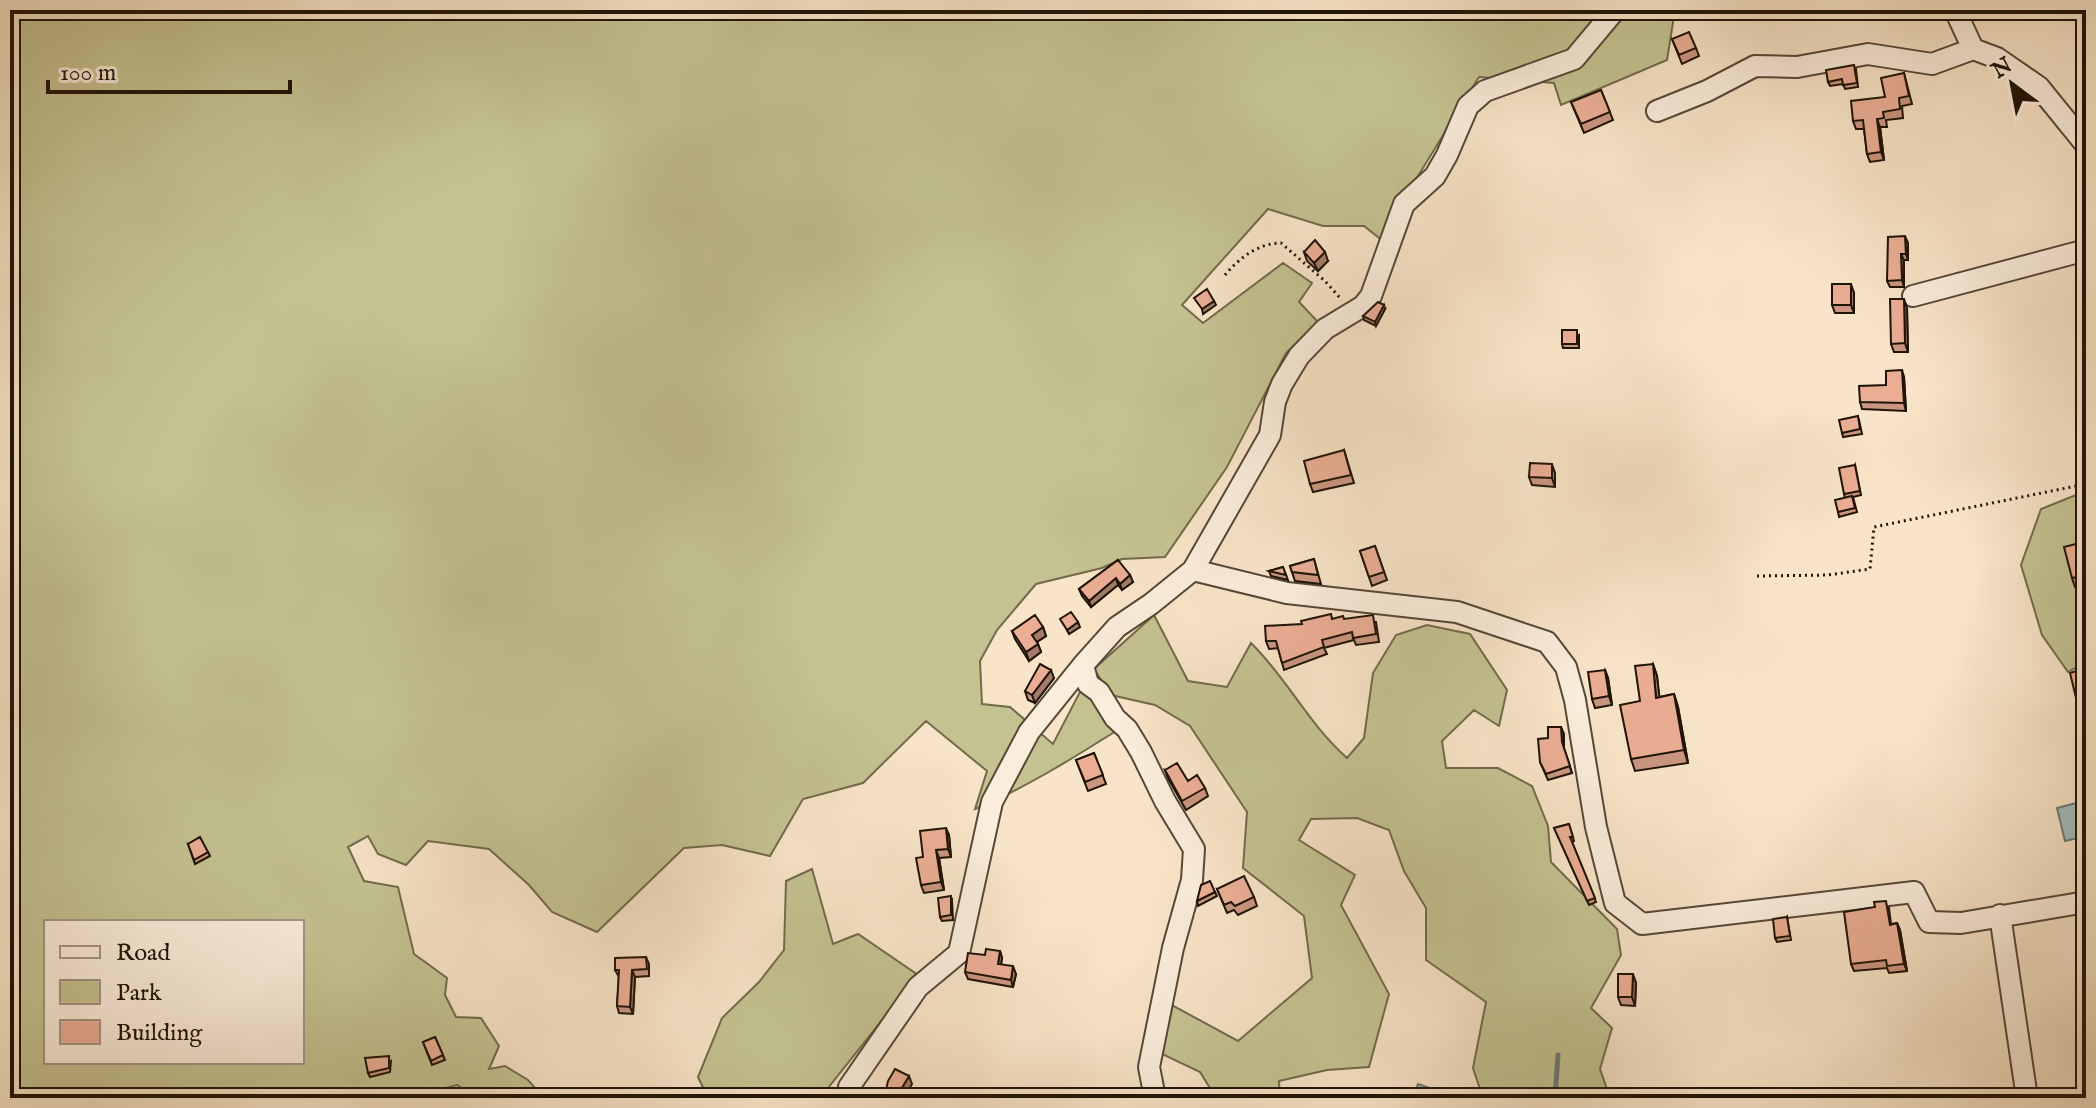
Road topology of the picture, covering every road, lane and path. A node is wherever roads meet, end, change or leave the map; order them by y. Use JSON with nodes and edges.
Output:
{"nodes":[{"id":1,"x":1615,"y":10,"type":"edge"},
{"id":2,"x":1955,"y":10,"type":"edge"},
{"id":3,"x":1973,"y":49,"type":"junction"},
{"id":4,"x":1657,"y":111,"type":"dead end"},
{"id":5,"x":2086,"y":145,"type":"edge"},
{"id":6,"x":2086,"y":250,"type":"edge"},
{"id":7,"x":1225,"y":275,"type":"dead end"},
{"id":8,"x":1913,"y":296,"type":"dead end"},
{"id":9,"x":1352,"y":312,"type":"junction"},
{"id":10,"x":2086,"y":484,"type":"edge"},
{"id":11,"x":1193,"y":570,"type":"junction"},
{"id":12,"x":1757,"y":576,"type":"dead end"},
{"id":13,"x":1083,"y":665,"type":"junction"},
{"id":14,"x":2086,"y":902,"type":"edge"},
{"id":15,"x":2000,"y":915,"type":"junction"},
{"id":16,"x":847,"y":1098,"type":"edge"},
{"id":17,"x":1155,"y":1098,"type":"edge"},
{"id":18,"x":2027,"y":1098,"type":"edge"}],
"edges":[{"from":1,"to":9,"type":"street"},
{"from":2,"to":3,"type":"street"},
{"from":3,"to":4,"type":"street"},
{"from":3,"to":5,"type":"street"},
{"from":6,"to":8,"type":"street"},
{"from":7,"to":9,"type":"path"},
{"from":9,"to":11,"type":"street"},
{"from":10,"to":12,"type":"path"},
{"from":11,"to":13,"type":"street"},
{"from":11,"to":15,"type":"street"},
{"from":13,"to":16,"type":"street"},
{"from":13,"to":17,"type":"street"},
{"from":14,"to":15,"type":"street"},
{"from":15,"to":18,"type":"street"}]}
